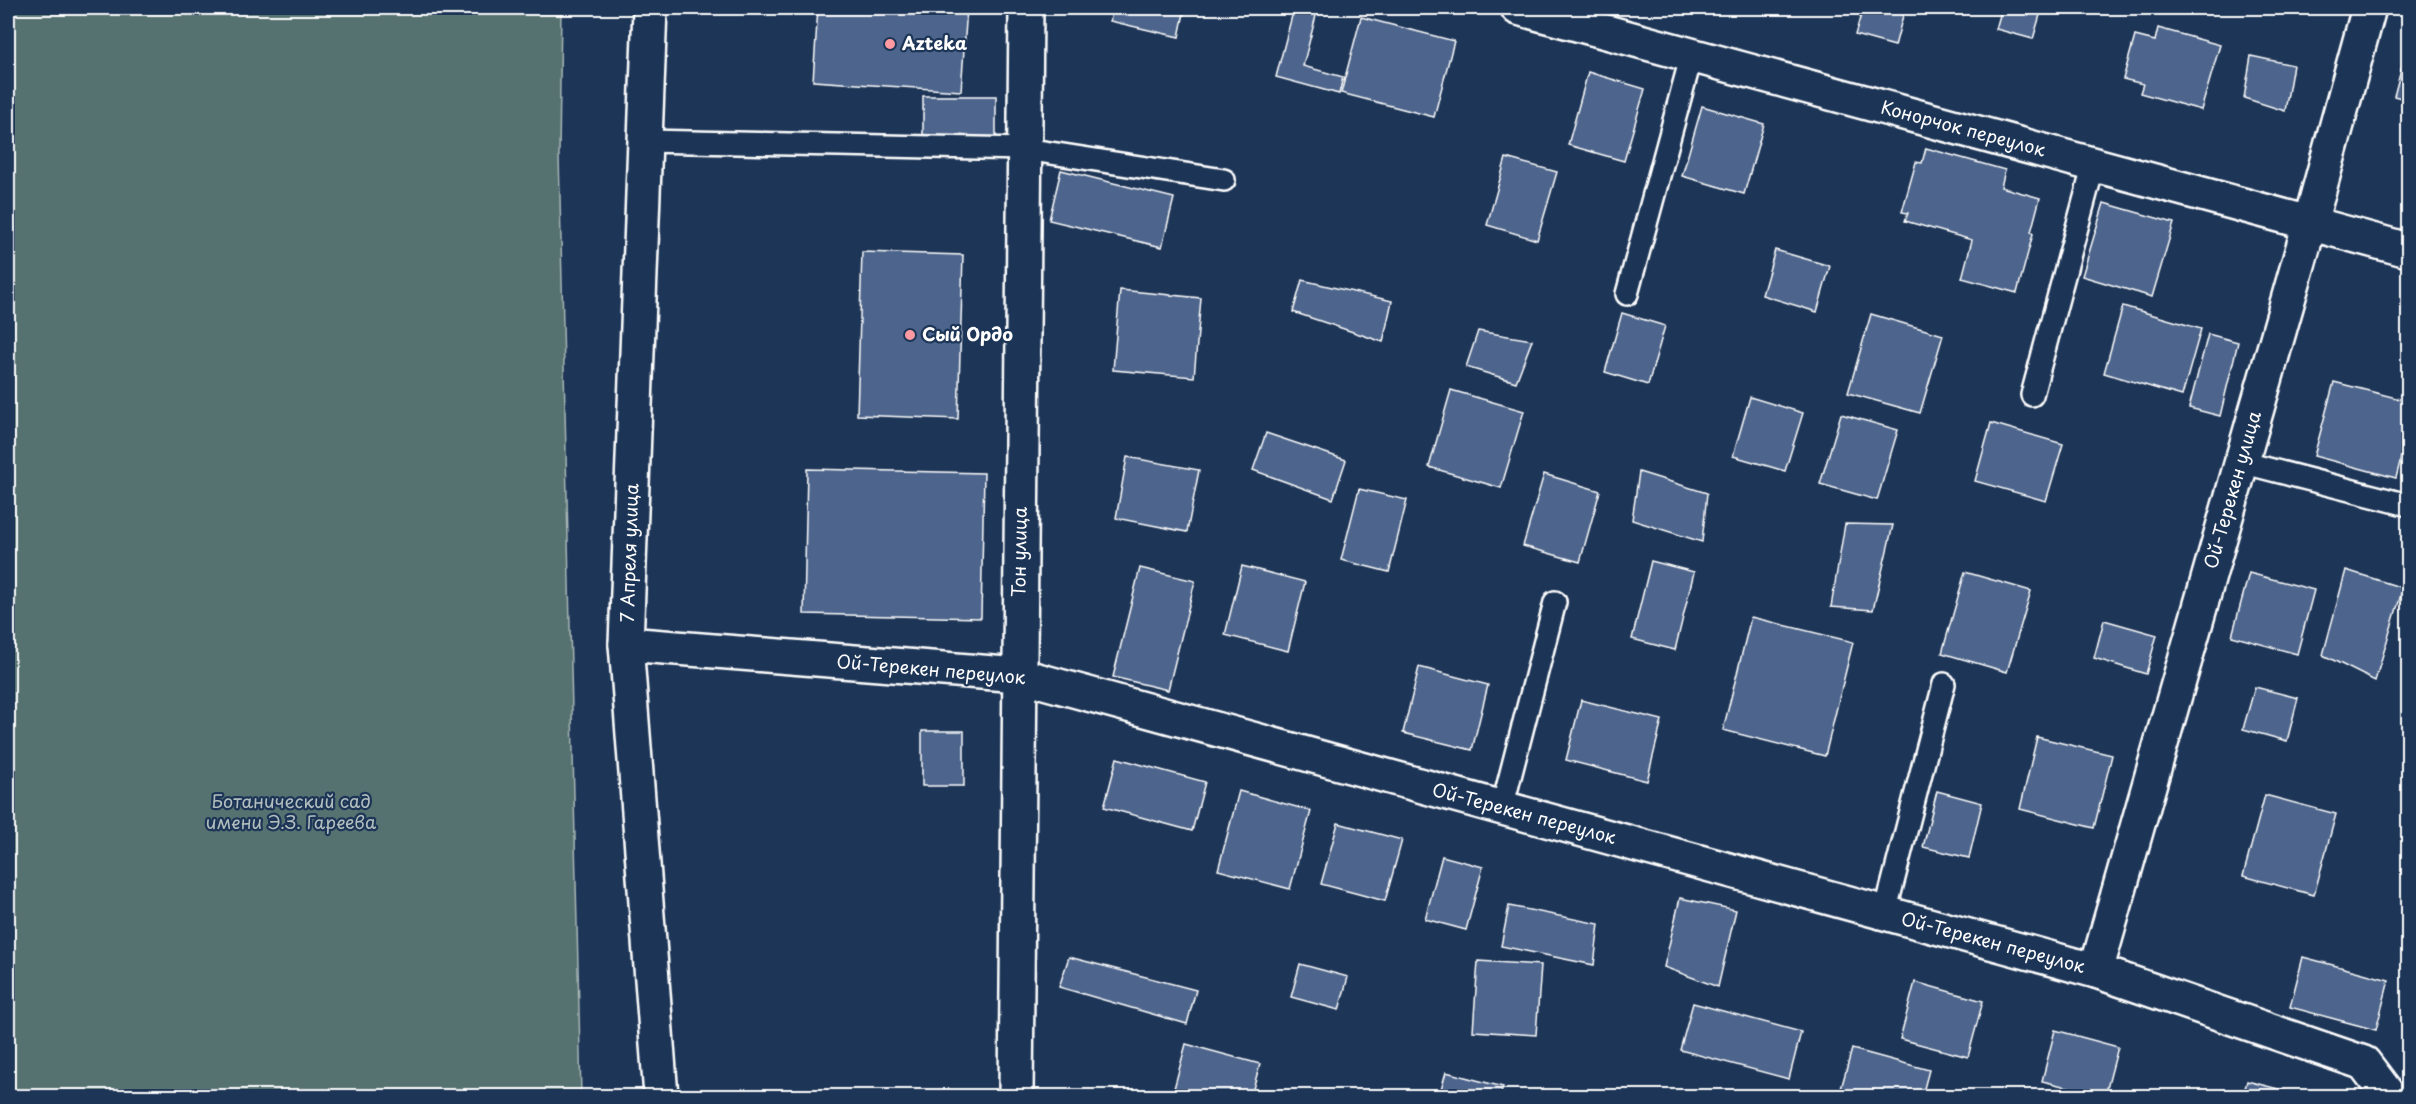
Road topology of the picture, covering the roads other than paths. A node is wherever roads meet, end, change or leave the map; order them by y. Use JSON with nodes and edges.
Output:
{"nodes":[{"id":1,"x":650,"y":8,"type":"edge"},
{"id":2,"x":1026,"y":8,"type":"edge"},
{"id":3,"x":1518,"y":8,"type":"edge"},
{"id":4,"x":2369,"y":8,"type":"edge"},
{"id":5,"x":1563,"y":14,"type":"edge"},
{"id":6,"x":1692,"y":54,"type":"junction"},
{"id":7,"x":646,"y":141,"type":"junction"},
{"id":8,"x":1025,"y":149,"type":"junction"},
{"id":9,"x":2094,"y":164,"type":"junction"},
{"id":10,"x":1224,"y":180,"type":"dead end"},
{"id":11,"x":2310,"y":223,"type":"junction"},
{"id":12,"x":2409,"y":250,"type":"edge"},
{"id":13,"x":1627,"y":294,"type":"dead end"},
{"id":14,"x":2032,"y":395,"type":"dead end"},
{"id":15,"x":2241,"y":462,"type":"junction"},
{"id":16,"x":2409,"y":505,"type":"edge"},
{"id":17,"x":1555,"y":603,"type":"dead end"},
{"id":18,"x":626,"y":644,"type":"junction"},
{"id":19,"x":1019,"y":675,"type":"junction"},
{"id":20,"x":1944,"y":684,"type":"dead end"},
{"id":21,"x":1502,"y":808,"type":"junction"},
{"id":22,"x":1885,"y":913,"type":"junction"},
{"id":23,"x":2096,"y":971,"type":"junction"},
{"id":24,"x":662,"y":1096,"type":"edge"},
{"id":25,"x":1016,"y":1096,"type":"edge"},
{"id":26,"x":2388,"y":1096,"type":"edge"}],
"edges":[{"from":1,"to":7,"type":"street","name":"7 Апреля улица"},
{"from":2,"to":8,"type":"street","name":"Тон улица"},
{"from":3,"to":5,"type":"street","name":"Конорчок переулок"},
{"from":4,"to":11,"type":"street","name":"Ой-Терекен улица"},
{"from":5,"to":6,"type":"street","name":"Конорчок переулок"},
{"from":6,"to":9,"type":"street","name":"Конорчок переулок"},
{"from":6,"to":13,"type":"lane"},
{"from":7,"to":8,"type":"lane"},
{"from":7,"to":18,"type":"street","name":"7 Апреля улица"},
{"from":8,"to":10,"type":"lane"},
{"from":8,"to":19,"type":"street","name":"Тон улица"},
{"from":9,"to":11,"type":"street","name":"Конорчок переулок"},
{"from":9,"to":14,"type":"lane"},
{"from":11,"to":12,"type":"street","name":"Конорчок переулок"},
{"from":11,"to":15,"type":"street","name":"Ой-Терекен улица"},
{"from":15,"to":16,"type":"lane"},
{"from":15,"to":23,"type":"street","name":"Ой-Терекен улица"},
{"from":17,"to":21,"type":"lane"},
{"from":18,"to":19,"type":"street","name":"Ой-Терекен переулок"},
{"from":18,"to":24,"type":"street","name":"7 Апреля улица"},
{"from":19,"to":21,"type":"street","name":"Ой-Терекен переулок"},
{"from":19,"to":25,"type":"street","name":"Тон улица"},
{"from":20,"to":22,"type":"lane"},
{"from":21,"to":22,"type":"street","name":"Ой-Терекен переулок"},
{"from":22,"to":23,"type":"street","name":"Ой-Терекен переулок"},
{"from":23,"to":26,"type":"street","name":"Ой-Терекен переулок"}]}
